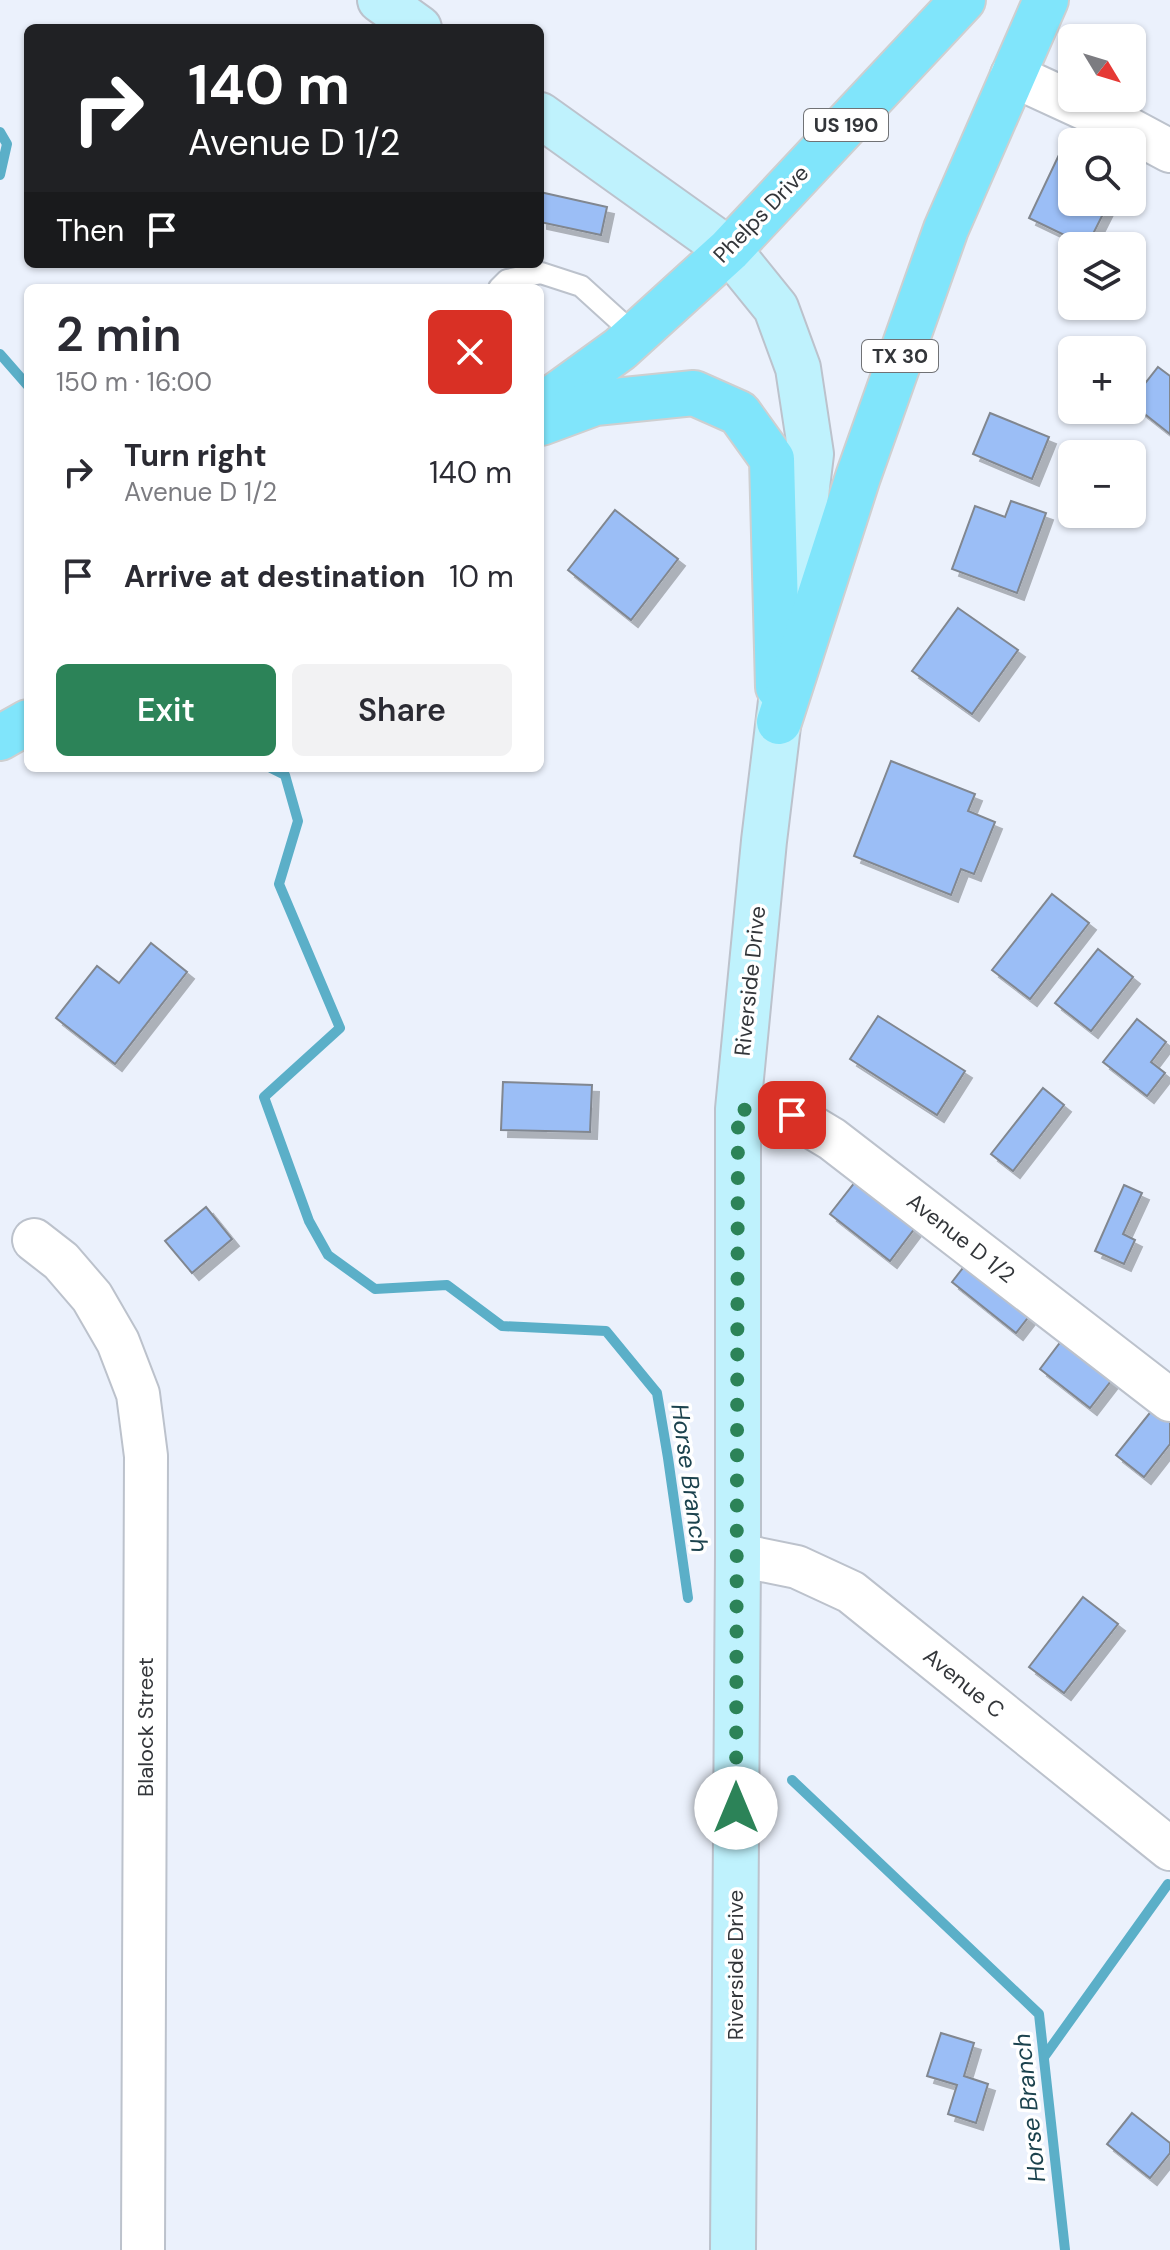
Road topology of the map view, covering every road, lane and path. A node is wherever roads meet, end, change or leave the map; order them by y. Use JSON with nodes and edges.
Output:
{"nodes":[{"id":1,"x":380,"y":0,"type":"edge"},
{"id":2,"x":963,"y":0,"type":"edge"},
{"id":3,"x":1046,"y":0,"type":"edge"},
{"id":4,"x":413,"y":24,"type":"edge"},
{"id":5,"x":1012,"y":75,"type":"junction"},
{"id":6,"x":544,"y":118,"type":"edge"},
{"id":7,"x":1170,"y":151,"type":"edge"},
{"id":8,"x":729,"y":250,"type":"junction"},
{"id":9,"x":503,"y":284,"type":"edge"},
{"id":10,"x":635,"y":335,"type":"junction"},
{"id":11,"x":544,"y":404,"type":"edge"},
{"id":12,"x":544,"y":422,"type":"edge"},
{"id":13,"x":779,"y":722,"type":"junction"},
{"id":14,"x":24,"y":724,"type":"edge"},
{"id":15,"x":0,"y":738,"type":"edge"},
{"id":16,"x":738,"y":1109,"type":"junction"},
{"id":17,"x":34,"y":1240,"type":"dead end"},
{"id":18,"x":1170,"y":1400,"type":"edge"},
{"id":19,"x":738,"y":1555,"type":"junction"},
{"id":20,"x":1170,"y":1849,"type":"edge"},
{"id":21,"x":143,"y":2250,"type":"edge"},
{"id":22,"x":733,"y":2250,"type":"edge"}],
"edges":[{"from":1,"to":4,"type":"main road"},
{"from":2,"to":8,"type":"main road","name":"Phelps Drive","number":"US 190"},
{"from":3,"to":5,"type":"main road","number":"TX 30"},
{"from":5,"to":7,"type":"street"},
{"from":5,"to":13,"type":"main road","number":"TX 30"},
{"from":6,"to":8,"type":"main road"},
{"from":8,"to":10,"type":"main road","name":"Phelps Drive","number":"US 190"},
{"from":8,"to":13,"type":"main road","number":"TX 30"},
{"from":9,"to":10,"type":"lane"},
{"from":10,"to":11,"type":"main road","name":"Phelps Drive","number":"US 190"},
{"from":12,"to":13,"type":"main road"},
{"from":13,"to":16,"type":"main road","name":"Riverside Drive","number":"TX 30"},
{"from":14,"to":15,"type":"main road"},
{"from":16,"to":18,"type":"street","name":"Avenue D 1/2"},
{"from":16,"to":19,"type":"main road","name":"Riverside Drive","number":"TX 30"},
{"from":17,"to":21,"type":"street","name":"Blalock Street"},
{"from":19,"to":20,"type":"street","name":"Avenue C"},
{"from":19,"to":22,"type":"main road","name":"Riverside Drive","number":"TX 30"}]}
